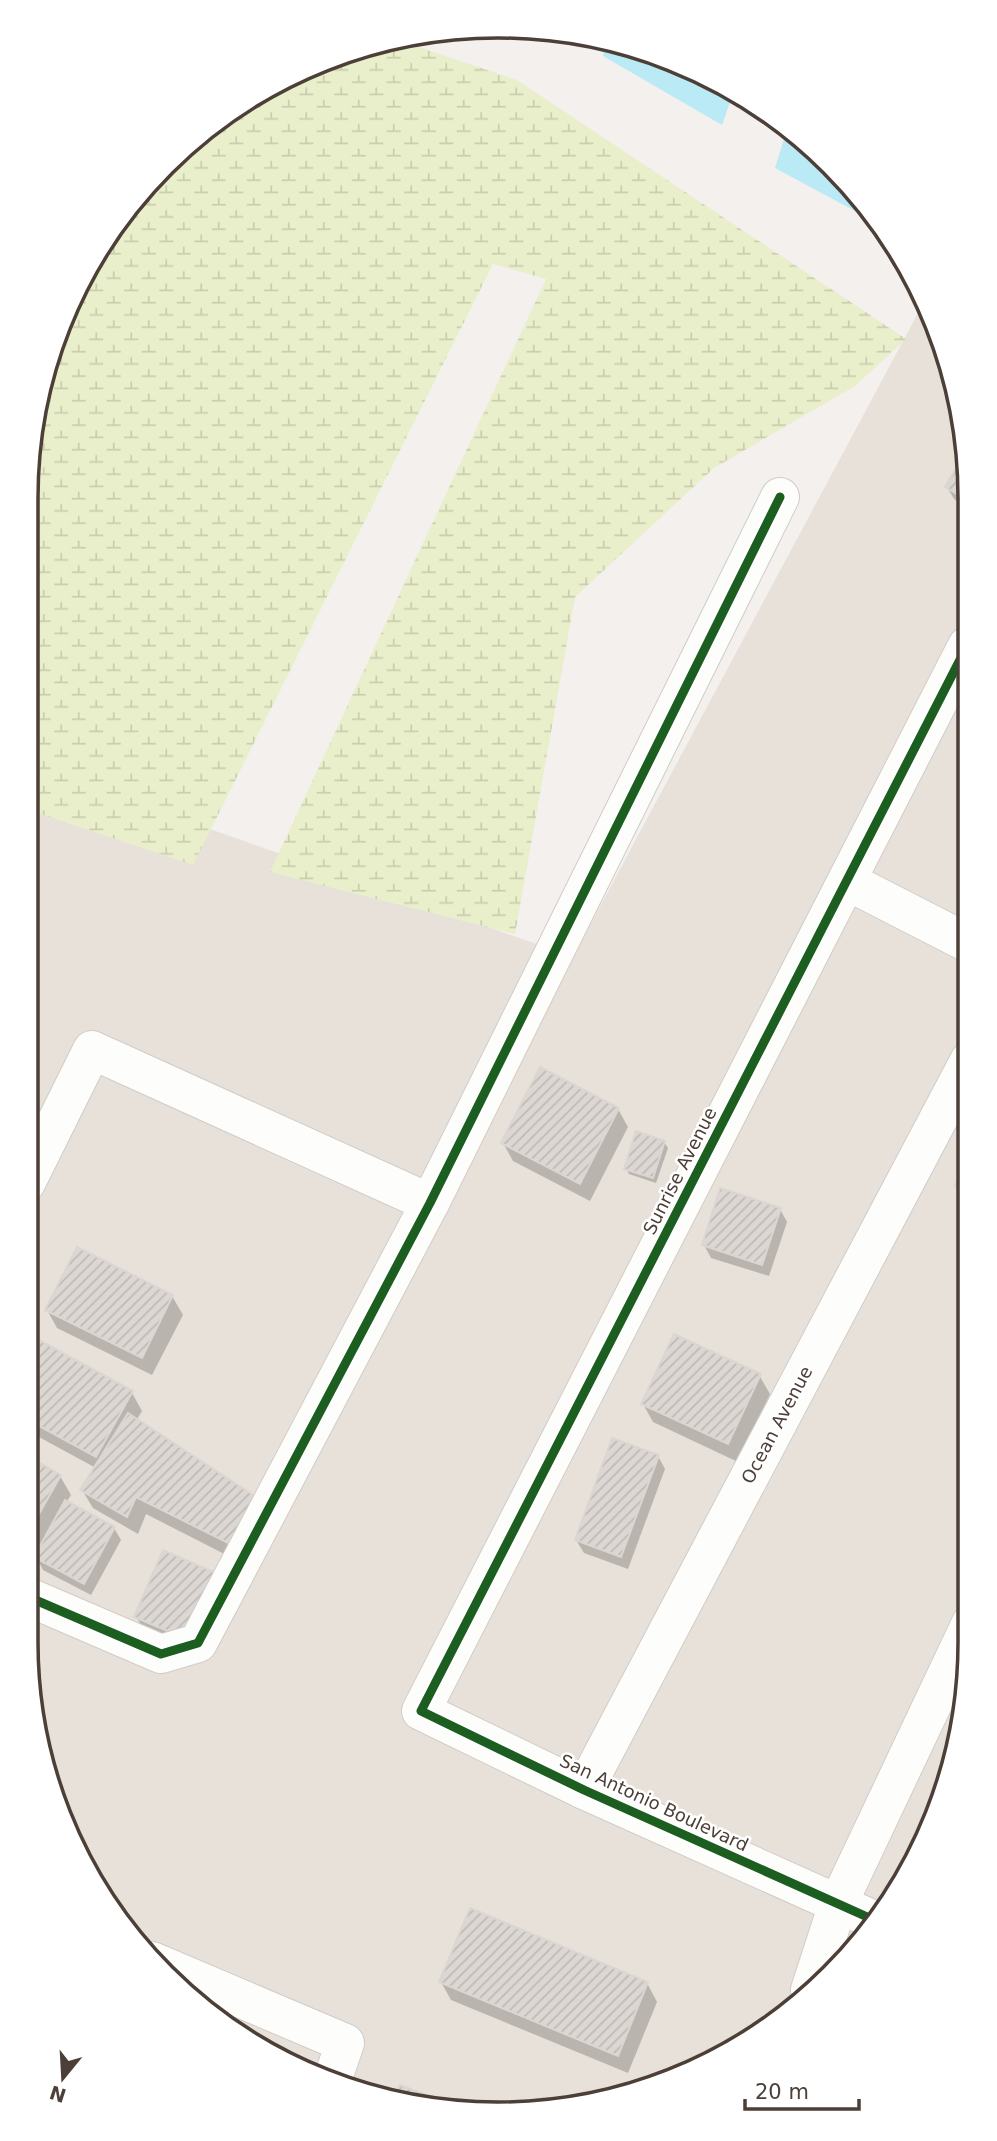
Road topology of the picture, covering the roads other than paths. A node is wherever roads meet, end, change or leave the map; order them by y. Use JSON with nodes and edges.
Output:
{"nodes":[{"id":1,"x":780,"y":497,"type":"dead end"},
{"id":2,"x":958,"y":664,"type":"edge"},
{"id":3,"x":847,"y":881,"type":"junction"},
{"id":4,"x":958,"y":938,"type":"edge"},
{"id":5,"x":958,"y":1082,"type":"edge"},
{"id":6,"x":39,"y":1121,"type":"edge"},
{"id":7,"x":430,"y":1203,"type":"junction"},
{"id":8,"x":38,"y":1601,"type":"edge"},
{"id":9,"x":958,"y":1650,"type":"edge"},
{"id":10,"x":421,"y":1711,"type":"joint"},
{"id":11,"x":584,"y":1790,"type":"junction"},
{"id":12,"x":838,"y":1904,"type":"junction"},
{"id":13,"x":867,"y":1917,"type":"edge"},
{"id":14,"x":177,"y":1972,"type":"edge"},
{"id":15,"x":814,"y":1977,"type":"edge"},
{"id":16,"x":335,"y":2072,"type":"edge"}],
"edges":[{"from":1,"to":7,"type":"street"},
{"from":2,"to":3,"type":"street","name":"Sunrise Avenue"},
{"from":3,"to":4,"type":"street"},
{"from":3,"to":10,"type":"street","name":"Sunrise Avenue"},
{"from":5,"to":11,"type":"street","name":"Ocean Avenue"},
{"from":6,"to":7,"type":"street"},
{"from":7,"to":8,"type":"street"},
{"from":9,"to":12,"type":"street"},
{"from":10,"to":11,"type":"street","name":"San Antonio Boulevard"},
{"from":11,"to":12,"type":"street","name":"San Antonio Boulevard"},
{"from":12,"to":13,"type":"street","name":"San Antonio Boulevard"},
{"from":12,"to":15,"type":"street"},
{"from":14,"to":16,"type":"street"}]}
